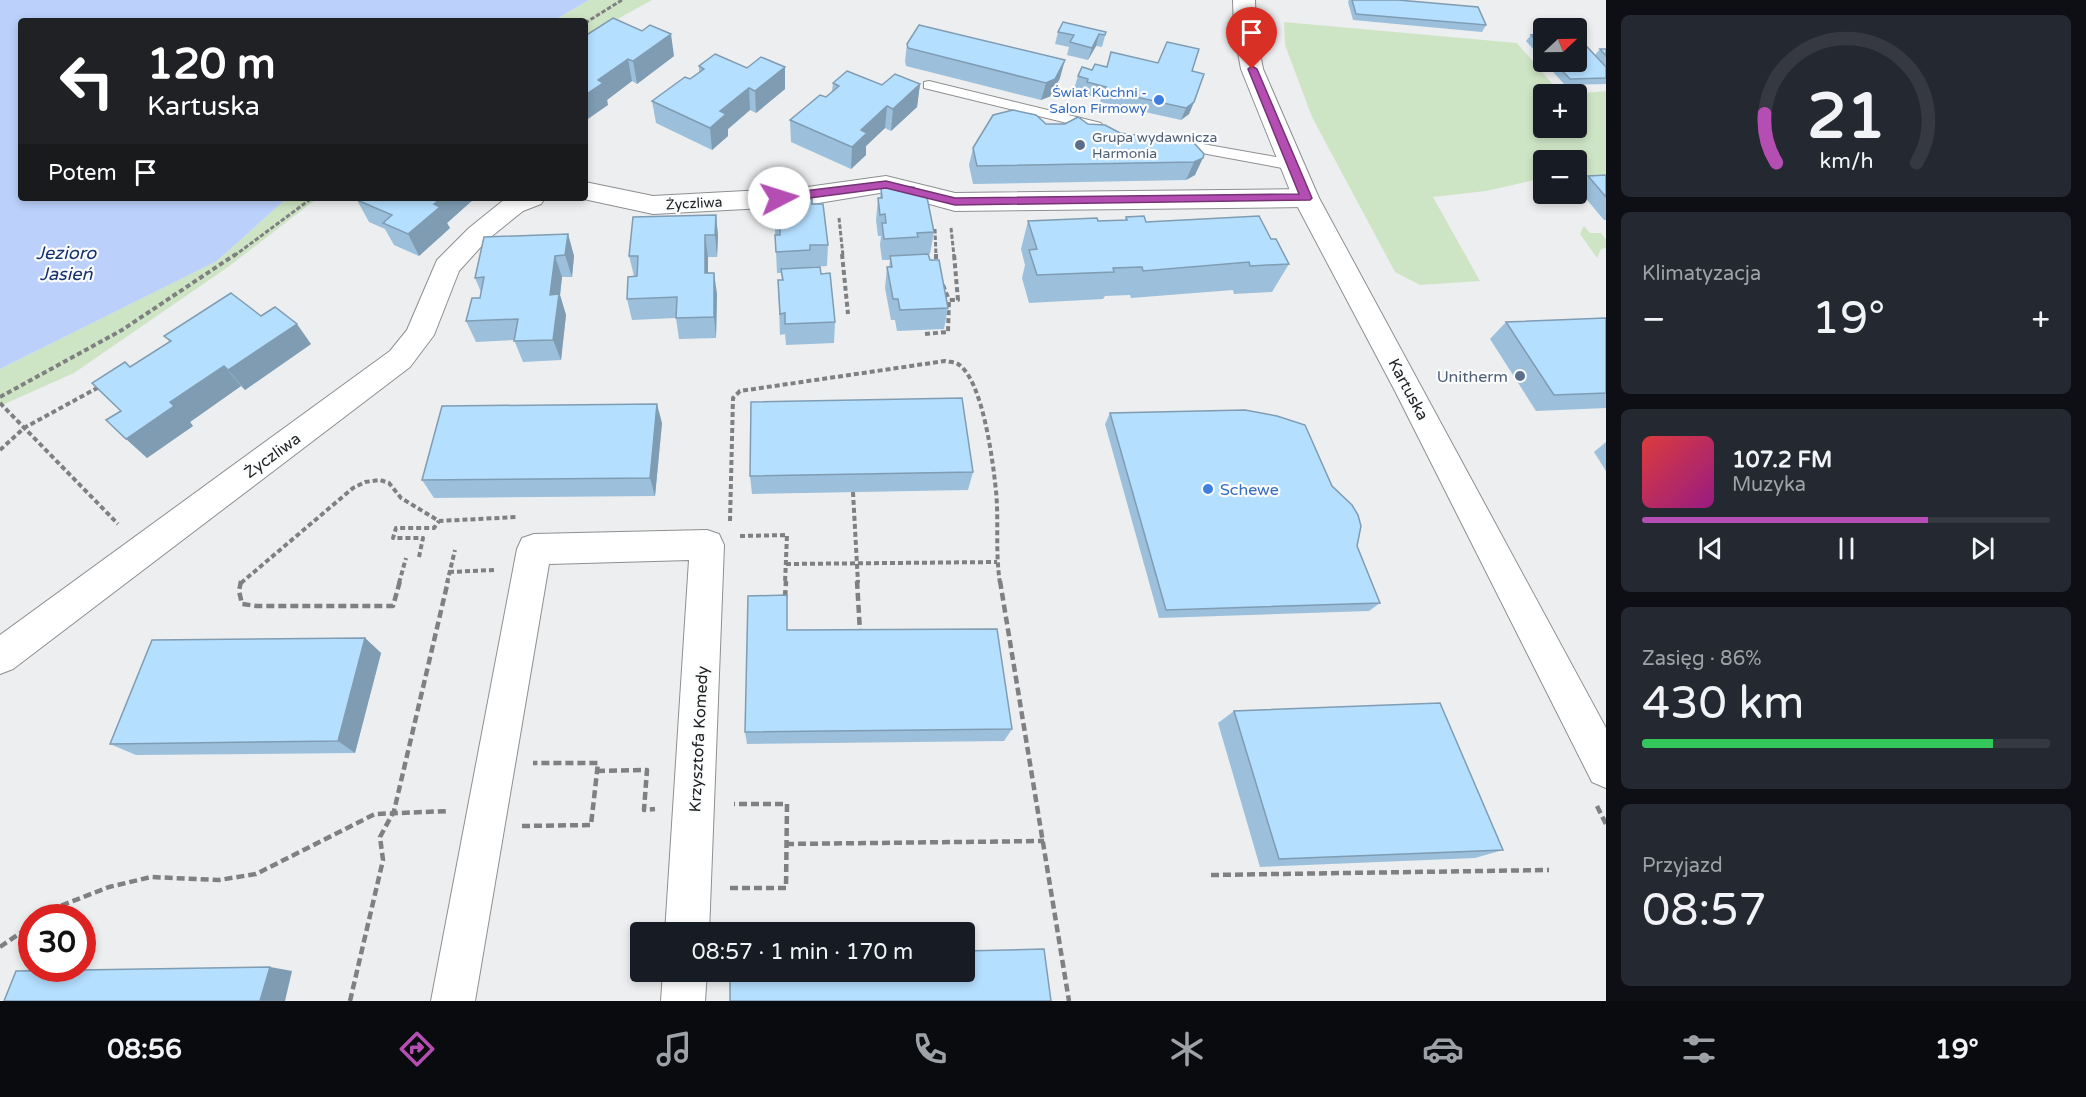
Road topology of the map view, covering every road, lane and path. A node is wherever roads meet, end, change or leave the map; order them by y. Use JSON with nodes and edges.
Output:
{"nodes":[{"id":1,"x":622,"y":0,"type":"edge"},
{"id":2,"x":1244,"y":0,"type":"edge"},
{"id":3,"x":588,"y":21,"type":"edge"},
{"id":4,"x":929,"y":85,"type":"dead end"},
{"id":5,"x":1115,"y":131,"type":"edge"},
{"id":6,"x":1159,"y":141,"type":"edge"},
{"id":7,"x":1293,"y":165,"type":"junction"},
{"id":8,"x":837,"y":190,"type":"junction"},
{"id":9,"x":588,"y":192,"type":"edge"},
{"id":10,"x":1306,"y":198,"type":"junction"},
{"id":11,"x":308,"y":201,"type":"edge"},
{"id":12,"x":524,"y":201,"type":"edge"},
{"id":13,"x":955,"y":202,"type":"junction"},
{"id":14,"x":935,"y":229,"type":"edge"},
{"id":15,"x":938,"y":268,"type":"edge"},
{"id":16,"x":940,"y":279,"type":"edge"},
{"id":17,"x":950,"y":300,"type":"junction"},
{"id":18,"x":848,"y":314,"type":"dead end"},
{"id":19,"x":925,"y":334,"type":"edge"},
{"id":20,"x":99,"y":387,"type":"edge"},
{"id":21,"x":0,"y":397,"type":"edge"},
{"id":22,"x":0,"y":403,"type":"edge"},
{"id":23,"x":24,"y":428,"type":"junction"},
{"id":24,"x":0,"y":450,"type":"edge"},
{"id":25,"x":854,"y":492,"type":"edge"},
{"id":26,"x":730,"y":513,"type":"junction"},
{"id":27,"x":528,"y":517,"type":"dead end"},
{"id":28,"x":439,"y":521,"type":"junction"},
{"id":29,"x":118,"y":524,"type":"dead end"},
{"id":30,"x":722,"y":530,"type":"junction"},
{"id":31,"x":455,"y":550,"type":"dead end"},
{"id":32,"x":419,"y":557,"type":"dead end"},
{"id":33,"x":406,"y":558,"type":"dead end"},
{"id":34,"x":997,"y":562,"type":"junction"},
{"id":35,"x":786,"y":564,"type":"junction"},
{"id":36,"x":858,"y":564,"type":"junction"},
{"id":37,"x":773,"y":598,"type":"edge"},
{"id":38,"x":860,"y":633,"type":"edge"},
{"id":39,"x":0,"y":657,"type":"edge"},
{"id":40,"x":530,"y":763,"type":"dead end"},
{"id":41,"x":1606,"y":768,"type":"edge"},
{"id":42,"x":597,"y":771,"type":"junction"},
{"id":43,"x":646,"y":785,"type":"dead end"},
{"id":44,"x":729,"y":804,"type":"dead end"},
{"id":45,"x":394,"y":811,"type":"junction"},
{"id":46,"x":520,"y":826,"type":"dead end"},
{"id":47,"x":1044,"y":841,"type":"junction"},
{"id":48,"x":786,"y":844,"type":"junction"},
{"id":49,"x":1549,"y":870,"type":"dead end"},
{"id":50,"x":1211,"y":875,"type":"dead end"},
{"id":51,"x":726,"y":888,"type":"dead end"},
{"id":52,"x":65,"y":904,"type":"edge"},
{"id":53,"x":688,"y":922,"type":"edge"},
{"id":54,"x":18,"y":935,"type":"edge"},
{"id":55,"x":0,"y":947,"type":"edge"},
{"id":56,"x":684,"y":982,"type":"edge"},
{"id":57,"x":350,"y":1001,"type":"edge"},
{"id":58,"x":453,"y":1001,"type":"edge"},
{"id":59,"x":683,"y":1001,"type":"edge"},
{"id":60,"x":1068,"y":1001,"type":"edge"}],
"edges":[{"from":1,"to":3,"type":"path"},
{"from":2,"to":7,"type":"street","name":"Kartuska"},
{"from":4,"to":5,"type":"lane"},
{"from":6,"to":7,"type":"lane"},
{"from":7,"to":10,"type":"street","name":"Kartuska"},
{"from":8,"to":9,"type":"street","name":"Życzliwa"},
{"from":8,"to":13,"type":"street","name":"Życzliwa"},
{"from":8,"to":18,"type":"path"},
{"from":10,"to":13,"type":"street","name":"Życzliwa"},
{"from":10,"to":41,"type":"street","name":"Kartuska"},
{"from":11,"to":21,"type":"path"},
{"from":12,"to":39,"type":"street","name":"Życzliwa"},
{"from":13,"to":17,"type":"path"},
{"from":14,"to":15,"type":"path"},
{"from":16,"to":17,"type":"path"},
{"from":17,"to":19,"type":"path"},
{"from":20,"to":23,"type":"path"},
{"from":22,"to":23,"type":"path"},
{"from":23,"to":24,"type":"path"},
{"from":23,"to":29,"type":"path"},
{"from":25,"to":36,"type":"path"},
{"from":26,"to":30,"type":"path"},
{"from":26,"to":30,"type":"path"},
{"from":26,"to":34,"type":"path"},
{"from":27,"to":28,"type":"path"},
{"from":28,"to":32,"type":"path"},
{"from":28,"to":33,"type":"path"},
{"from":30,"to":35,"type":"path"},
{"from":30,"to":53,"type":"street","name":"Krzysztofa Komedy"},
{"from":30,"to":58,"type":"street"},
{"from":31,"to":45,"type":"path"},
{"from":34,"to":36,"type":"path"},
{"from":34,"to":47,"type":"path"},
{"from":35,"to":36,"type":"path"},
{"from":35,"to":37,"type":"path"},
{"from":36,"to":38,"type":"path"},
{"from":40,"to":42,"type":"path"},
{"from":42,"to":43,"type":"path"},
{"from":42,"to":46,"type":"path"},
{"from":44,"to":48,"type":"path"},
{"from":45,"to":52,"type":"path"},
{"from":45,"to":57,"type":"path"},
{"from":47,"to":48,"type":"path"},
{"from":47,"to":60,"type":"path"},
{"from":48,"to":51,"type":"path"},
{"from":49,"to":50,"type":"path"},
{"from":54,"to":55,"type":"path"},
{"from":56,"to":59,"type":"street"}]}
